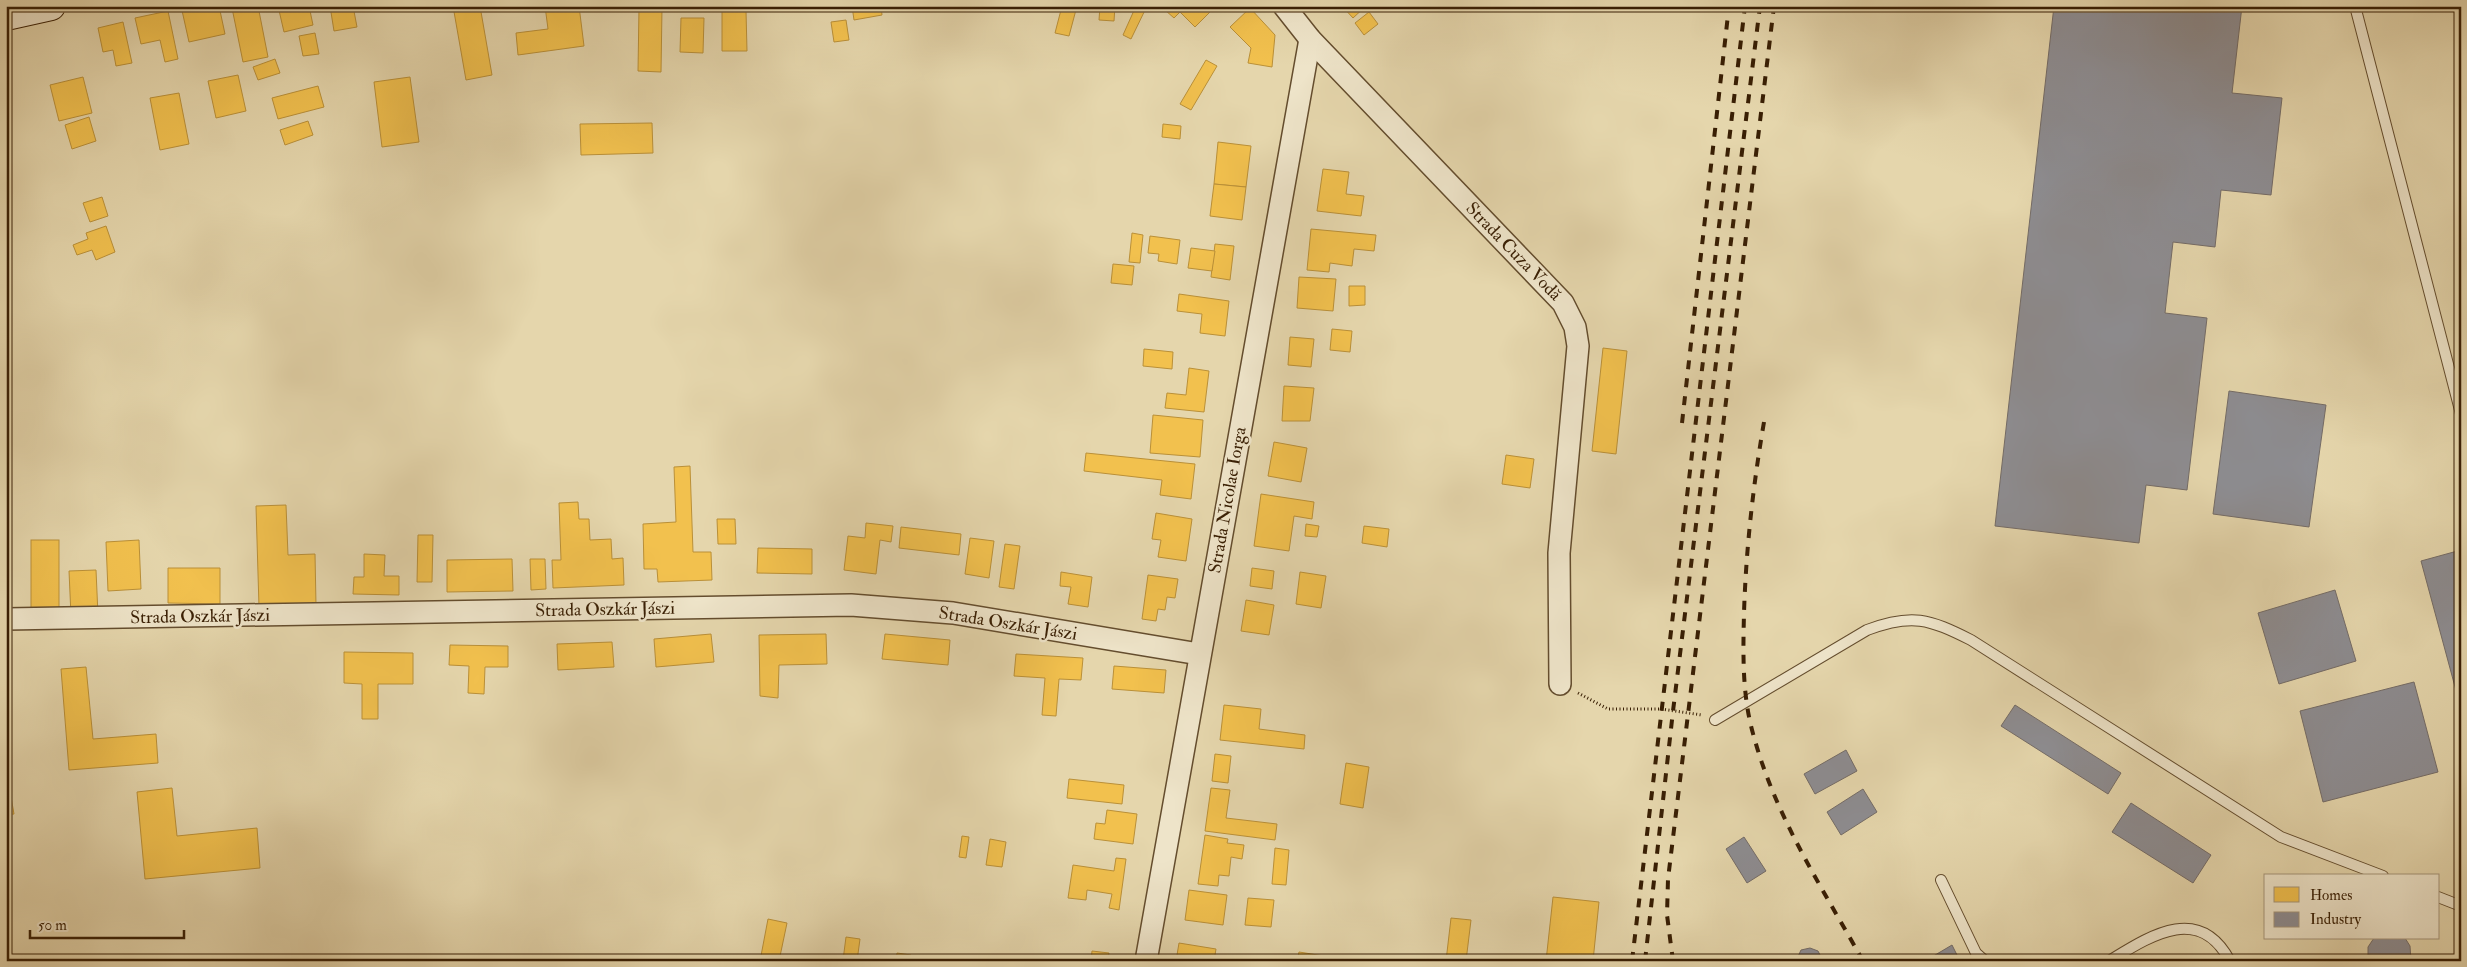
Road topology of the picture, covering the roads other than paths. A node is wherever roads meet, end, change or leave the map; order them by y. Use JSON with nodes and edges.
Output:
{"nodes":[{"id":1,"x":51,"y":6,"type":"edge"},
{"id":2,"x":1284,"y":6,"type":"edge"},
{"id":3,"x":2355,"y":6,"type":"edge"},
{"id":4,"x":6,"y":16,"type":"edge"},
{"id":5,"x":1310,"y":38,"type":"junction"},
{"id":6,"x":2461,"y":414,"type":"edge"},
{"id":7,"x":6,"y":619,"type":"edge"},
{"id":8,"x":1199,"y":654,"type":"junction"},
{"id":9,"x":1560,"y":684,"type":"road end"},
{"id":10,"x":1715,"y":720,"type":"road end"},
{"id":11,"x":2378,"y":874,"type":"edge"},
{"id":12,"x":1941,"y":880,"type":"dead end"},
{"id":13,"x":2440,"y":898,"type":"edge"},
{"id":14,"x":2461,"y":906,"type":"edge"},
{"id":15,"x":1146,"y":961,"type":"edge"},
{"id":16,"x":1985,"y":961,"type":"edge"},
{"id":17,"x":2109,"y":961,"type":"edge"},
{"id":18,"x":2230,"y":961,"type":"edge"}],
"edges":[{"from":1,"to":4,"type":"street"},
{"from":2,"to":5,"type":"street","name":"Strada Cuza Vodă"},
{"from":3,"to":6,"type":"lane"},
{"from":5,"to":8,"type":"street","name":"Strada Nicolae Iorga"},
{"from":5,"to":9,"type":"street","name":"Strada Cuza Vodă"},
{"from":7,"to":8,"type":"street","name":"Strada Oszkár Jászi"},
{"from":8,"to":15,"type":"street","name":"Strada Nicolae Iorga"},
{"from":10,"to":11,"type":"lane"},
{"from":12,"to":16,"type":"lane"},
{"from":13,"to":14,"type":"lane"},
{"from":17,"to":18,"type":"lane"}]}
